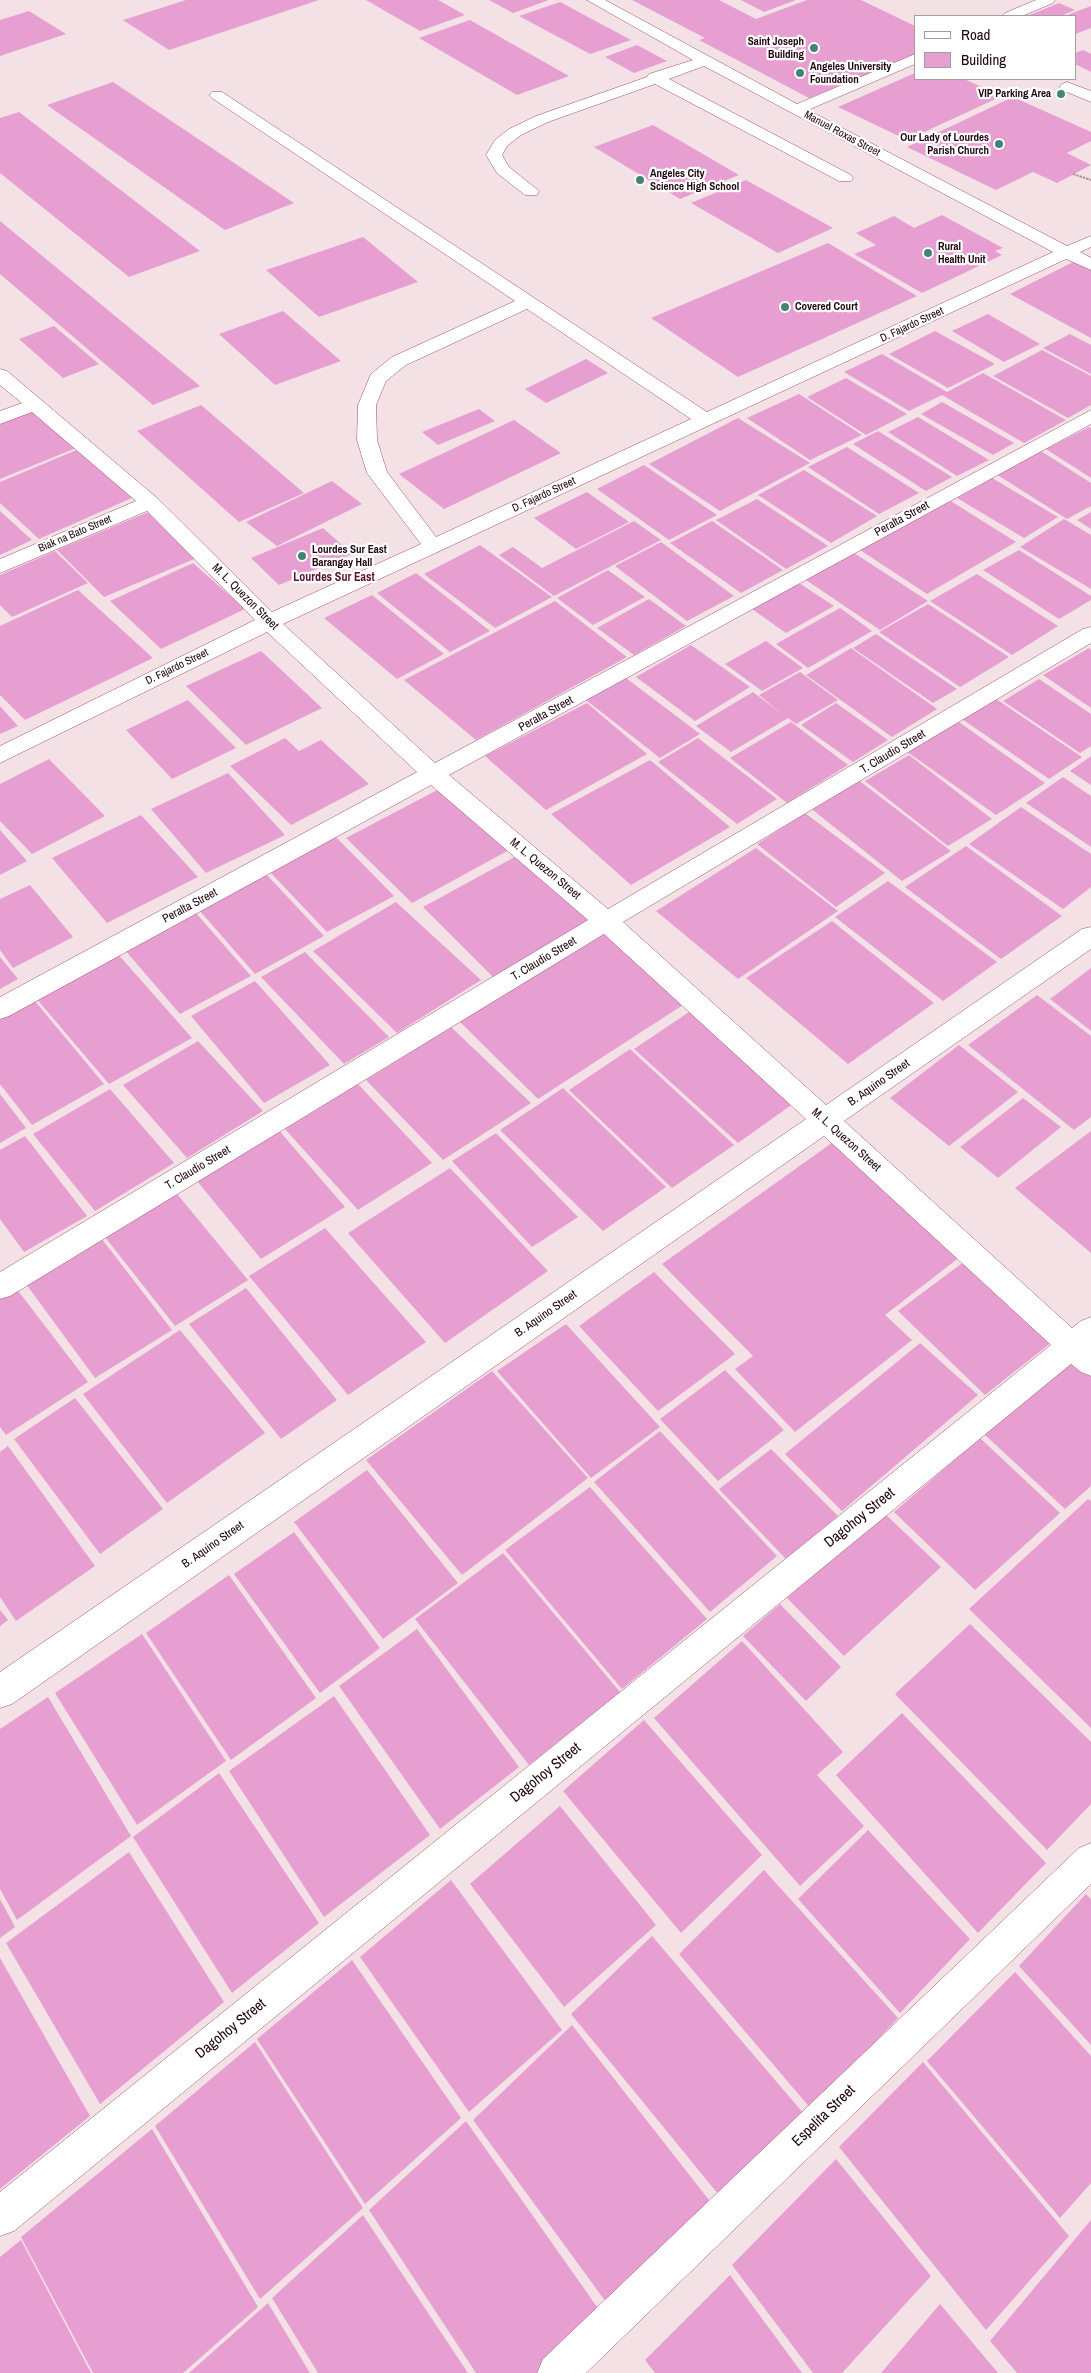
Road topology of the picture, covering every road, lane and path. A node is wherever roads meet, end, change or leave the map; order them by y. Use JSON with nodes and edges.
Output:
{"nodes":[{"id":1,"x":594,"y":0,"type":"edge"},
{"id":2,"x":1048,"y":0,"type":"edge"},
{"id":3,"x":1012,"y":15,"type":"edge"},
{"id":4,"x":914,"y":58,"type":"edge"},
{"id":5,"x":705,"y":61,"type":"junction"},
{"id":6,"x":654,"y":77,"type":"junction"},
{"id":7,"x":1067,"y":87,"type":"dead end"},
{"id":8,"x":217,"y":95,"type":"dead end"},
{"id":9,"x":1091,"y":97,"type":"edge"},
{"id":10,"x":796,"y":110,"type":"junction"},
{"id":11,"x":1073,"y":174,"type":"dead end"},
{"id":12,"x":845,"y":178,"type":"dead end"},
{"id":13,"x":1091,"y":180,"type":"edge"},
{"id":14,"x":531,"y":191,"type":"dead end"},
{"id":15,"x":1091,"y":241,"type":"edge"},
{"id":16,"x":1068,"y":253,"type":"junction"},
{"id":17,"x":1091,"y":265,"type":"edge"},
{"id":18,"x":527,"y":302,"type":"junction"},
{"id":19,"x":0,"y":375,"type":"edge"},
{"id":20,"x":34,"y":405,"type":"junction"},
{"id":21,"x":1091,"y":416,"type":"edge"},
{"id":22,"x":0,"y":418,"type":"edge"},
{"id":23,"x":706,"y":420,"type":"junction"},
{"id":24,"x":150,"y":502,"type":"junction"},
{"id":25,"x":433,"y":546,"type":"junction"},
{"id":26,"x":0,"y":567,"type":"edge"},
{"id":27,"x":269,"y":622,"type":"junction"},
{"id":28,"x":1091,"y":634,"type":"edge"},
{"id":29,"x":0,"y":755,"type":"edge"},
{"id":30,"x":434,"y":775,"type":"junction"},
{"id":31,"x":606,"y":921,"type":"junction"},
{"id":32,"x":1091,"y":936,"type":"edge"},
{"id":33,"x":0,"y":1009,"type":"edge"},
{"id":34,"x":825,"y":1121,"type":"junction"},
{"id":35,"x":0,"y":1287,"type":"edge"},
{"id":36,"x":1085,"y":1346,"type":"edge"},
{"id":37,"x":0,"y":1692,"type":"edge"},
{"id":38,"x":1091,"y":1860,"type":"edge"},
{"id":39,"x":0,"y":2217,"type":"edge"},
{"id":40,"x":557,"y":2373,"type":"edge"}],
"edges":[{"from":1,"to":5,"type":"street","name":"Manuel Roxas Street"},
{"from":2,"to":3,"type":"street"},
{"from":4,"to":10,"type":"street"},
{"from":5,"to":6,"type":"street"},
{"from":5,"to":10,"type":"street","name":"Manuel Roxas Street"},
{"from":6,"to":12,"type":"street"},
{"from":6,"to":14,"type":"street"},
{"from":7,"to":9,"type":"street"},
{"from":8,"to":18,"type":"street"},
{"from":10,"to":16,"type":"street","name":"Manuel Roxas Street"},
{"from":11,"to":13,"type":"path"},
{"from":15,"to":16,"type":"street","name":"D. Fajardo Street"},
{"from":16,"to":17,"type":"street","name":"Manuel Roxas Street"},
{"from":16,"to":23,"type":"street","name":"D. Fajardo Street"},
{"from":18,"to":23,"type":"street"},
{"from":18,"to":25,"type":"street"},
{"from":19,"to":20,"type":"street","name":"M. L. Quezon Street"},
{"from":20,"to":22,"type":"street"},
{"from":20,"to":24,"type":"street","name":"M. L. Quezon Street"},
{"from":21,"to":30,"type":"street","name":"Peralta Street"},
{"from":23,"to":25,"type":"street","name":"D. Fajardo Street"},
{"from":24,"to":26,"type":"street","name":"Biak na Bato Street"},
{"from":24,"to":27,"type":"street","name":"M. L. Quezon Street"},
{"from":25,"to":27,"type":"street","name":"D. Fajardo Street"},
{"from":27,"to":29,"type":"street","name":"D. Fajardo Street"},
{"from":27,"to":30,"type":"street","name":"M. L. Quezon Street"},
{"from":28,"to":31,"type":"street","name":"T. Claudio Street"},
{"from":30,"to":31,"type":"street","name":"M. L. Quezon Street"},
{"from":30,"to":33,"type":"street","name":"Peralta Street"},
{"from":31,"to":34,"type":"street","name":"M. L. Quezon Street"},
{"from":31,"to":35,"type":"street","name":"T. Claudio Street"},
{"from":32,"to":34,"type":"street","name":"B. Aquino Street"},
{"from":34,"to":36,"type":"street","name":"M. L. Quezon Street"},
{"from":34,"to":37,"type":"street","name":"B. Aquino Street"},
{"from":36,"to":39,"type":"street","name":"Dagohoy Street"},
{"from":38,"to":40,"type":"street","name":"Espelita Street"}]}
